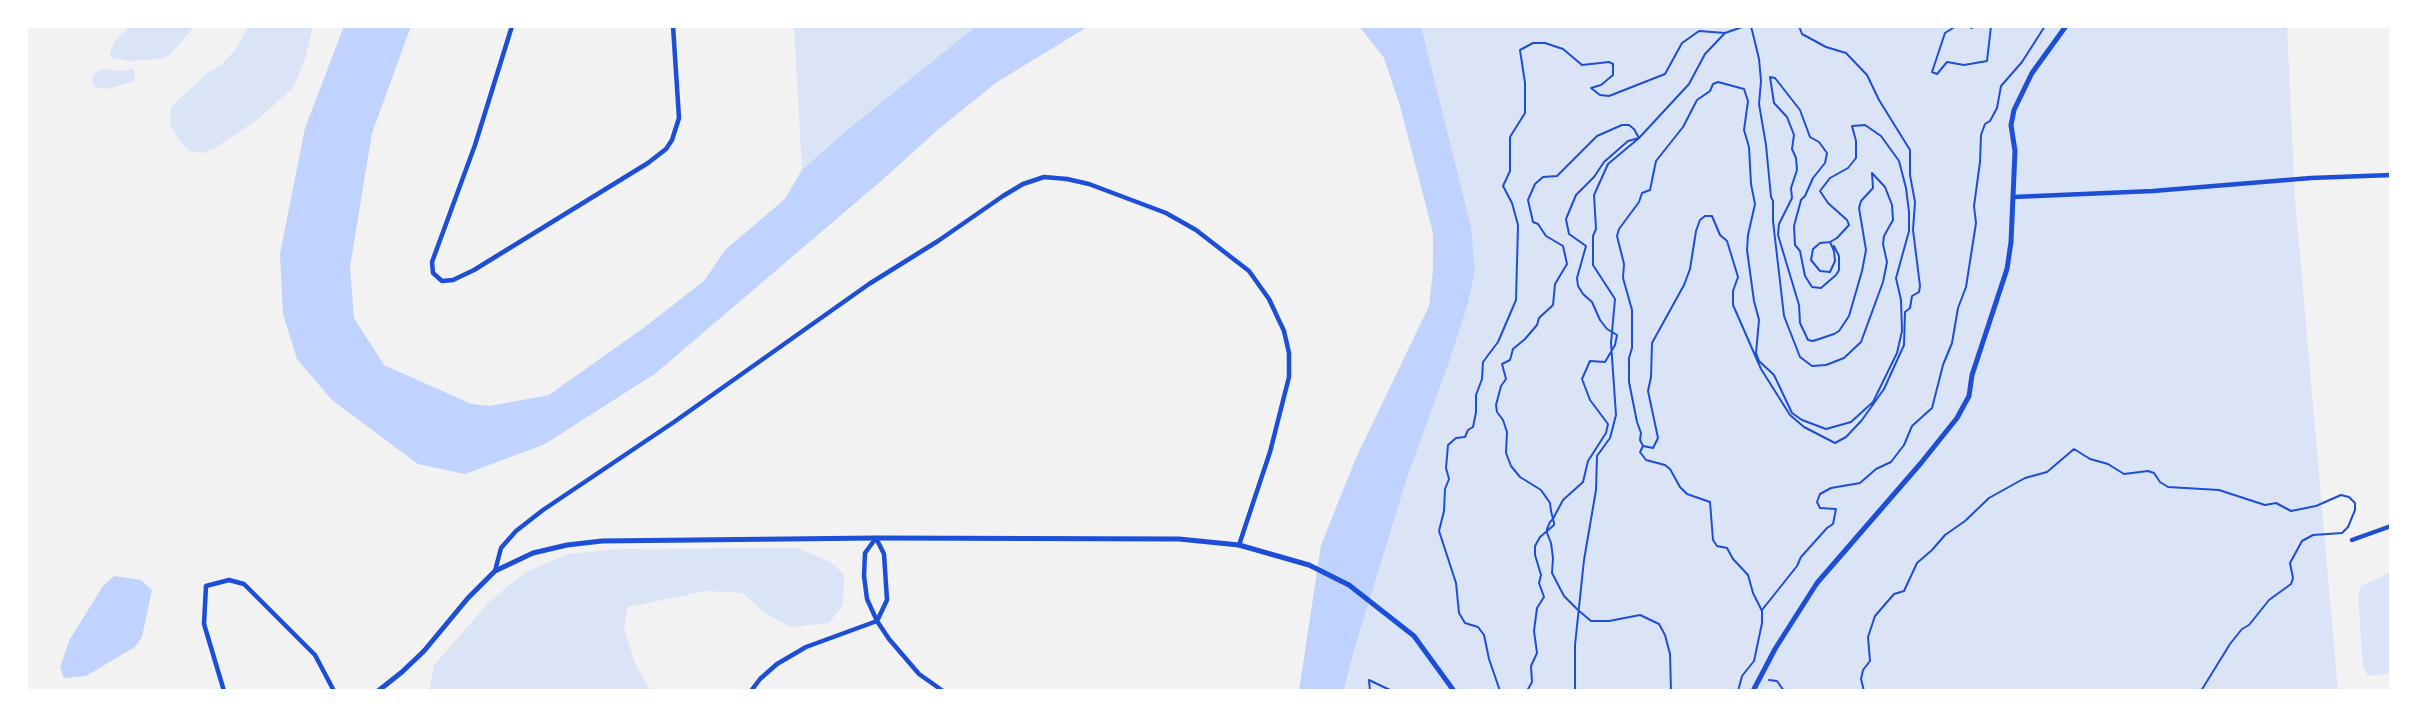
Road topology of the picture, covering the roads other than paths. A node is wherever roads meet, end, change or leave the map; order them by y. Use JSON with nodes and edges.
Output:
{"nodes":[{"id":1,"x":512,"y":26,"type":"edge"},
{"id":2,"x":673,"y":26,"type":"edge"},
{"id":3,"x":2066,"y":26,"type":"edge"},
{"id":4,"x":2391,"y":175,"type":"edge"},
{"id":5,"x":2013,"y":197,"type":"junction"},
{"id":6,"x":2391,"y":526,"type":"edge"},
{"id":7,"x":876,"y":538,"type":"junction"},
{"id":8,"x":2351,"y":540,"type":"dead end"},
{"id":9,"x":1240,"y":545,"type":"junction"},
{"id":10,"x":495,"y":571,"type":"junction"},
{"id":11,"x":877,"y":621,"type":"junction"},
{"id":12,"x":224,"y":691,"type":"edge"},
{"id":13,"x":334,"y":691,"type":"edge"},
{"id":14,"x":378,"y":691,"type":"edge"},
{"id":15,"x":751,"y":691,"type":"edge"},
{"id":16,"x":943,"y":691,"type":"edge"},
{"id":17,"x":1454,"y":691,"type":"edge"},
{"id":18,"x":1753,"y":691,"type":"edge"}],
"edges":[{"from":1,"to":2,"type":"street"},
{"from":3,"to":5,"type":"street"},
{"from":4,"to":5,"type":"street"},
{"from":5,"to":18,"type":"street"},
{"from":6,"to":8,"type":"street"},
{"from":7,"to":9,"type":"street"},
{"from":7,"to":10,"type":"street"},
{"from":7,"to":11,"type":"street"},
{"from":7,"to":11,"type":"street"},
{"from":9,"to":10,"type":"street"},
{"from":9,"to":17,"type":"street"},
{"from":10,"to":14,"type":"street"},
{"from":11,"to":15,"type":"street"},
{"from":11,"to":16,"type":"street"},
{"from":12,"to":13,"type":"street"}]}
